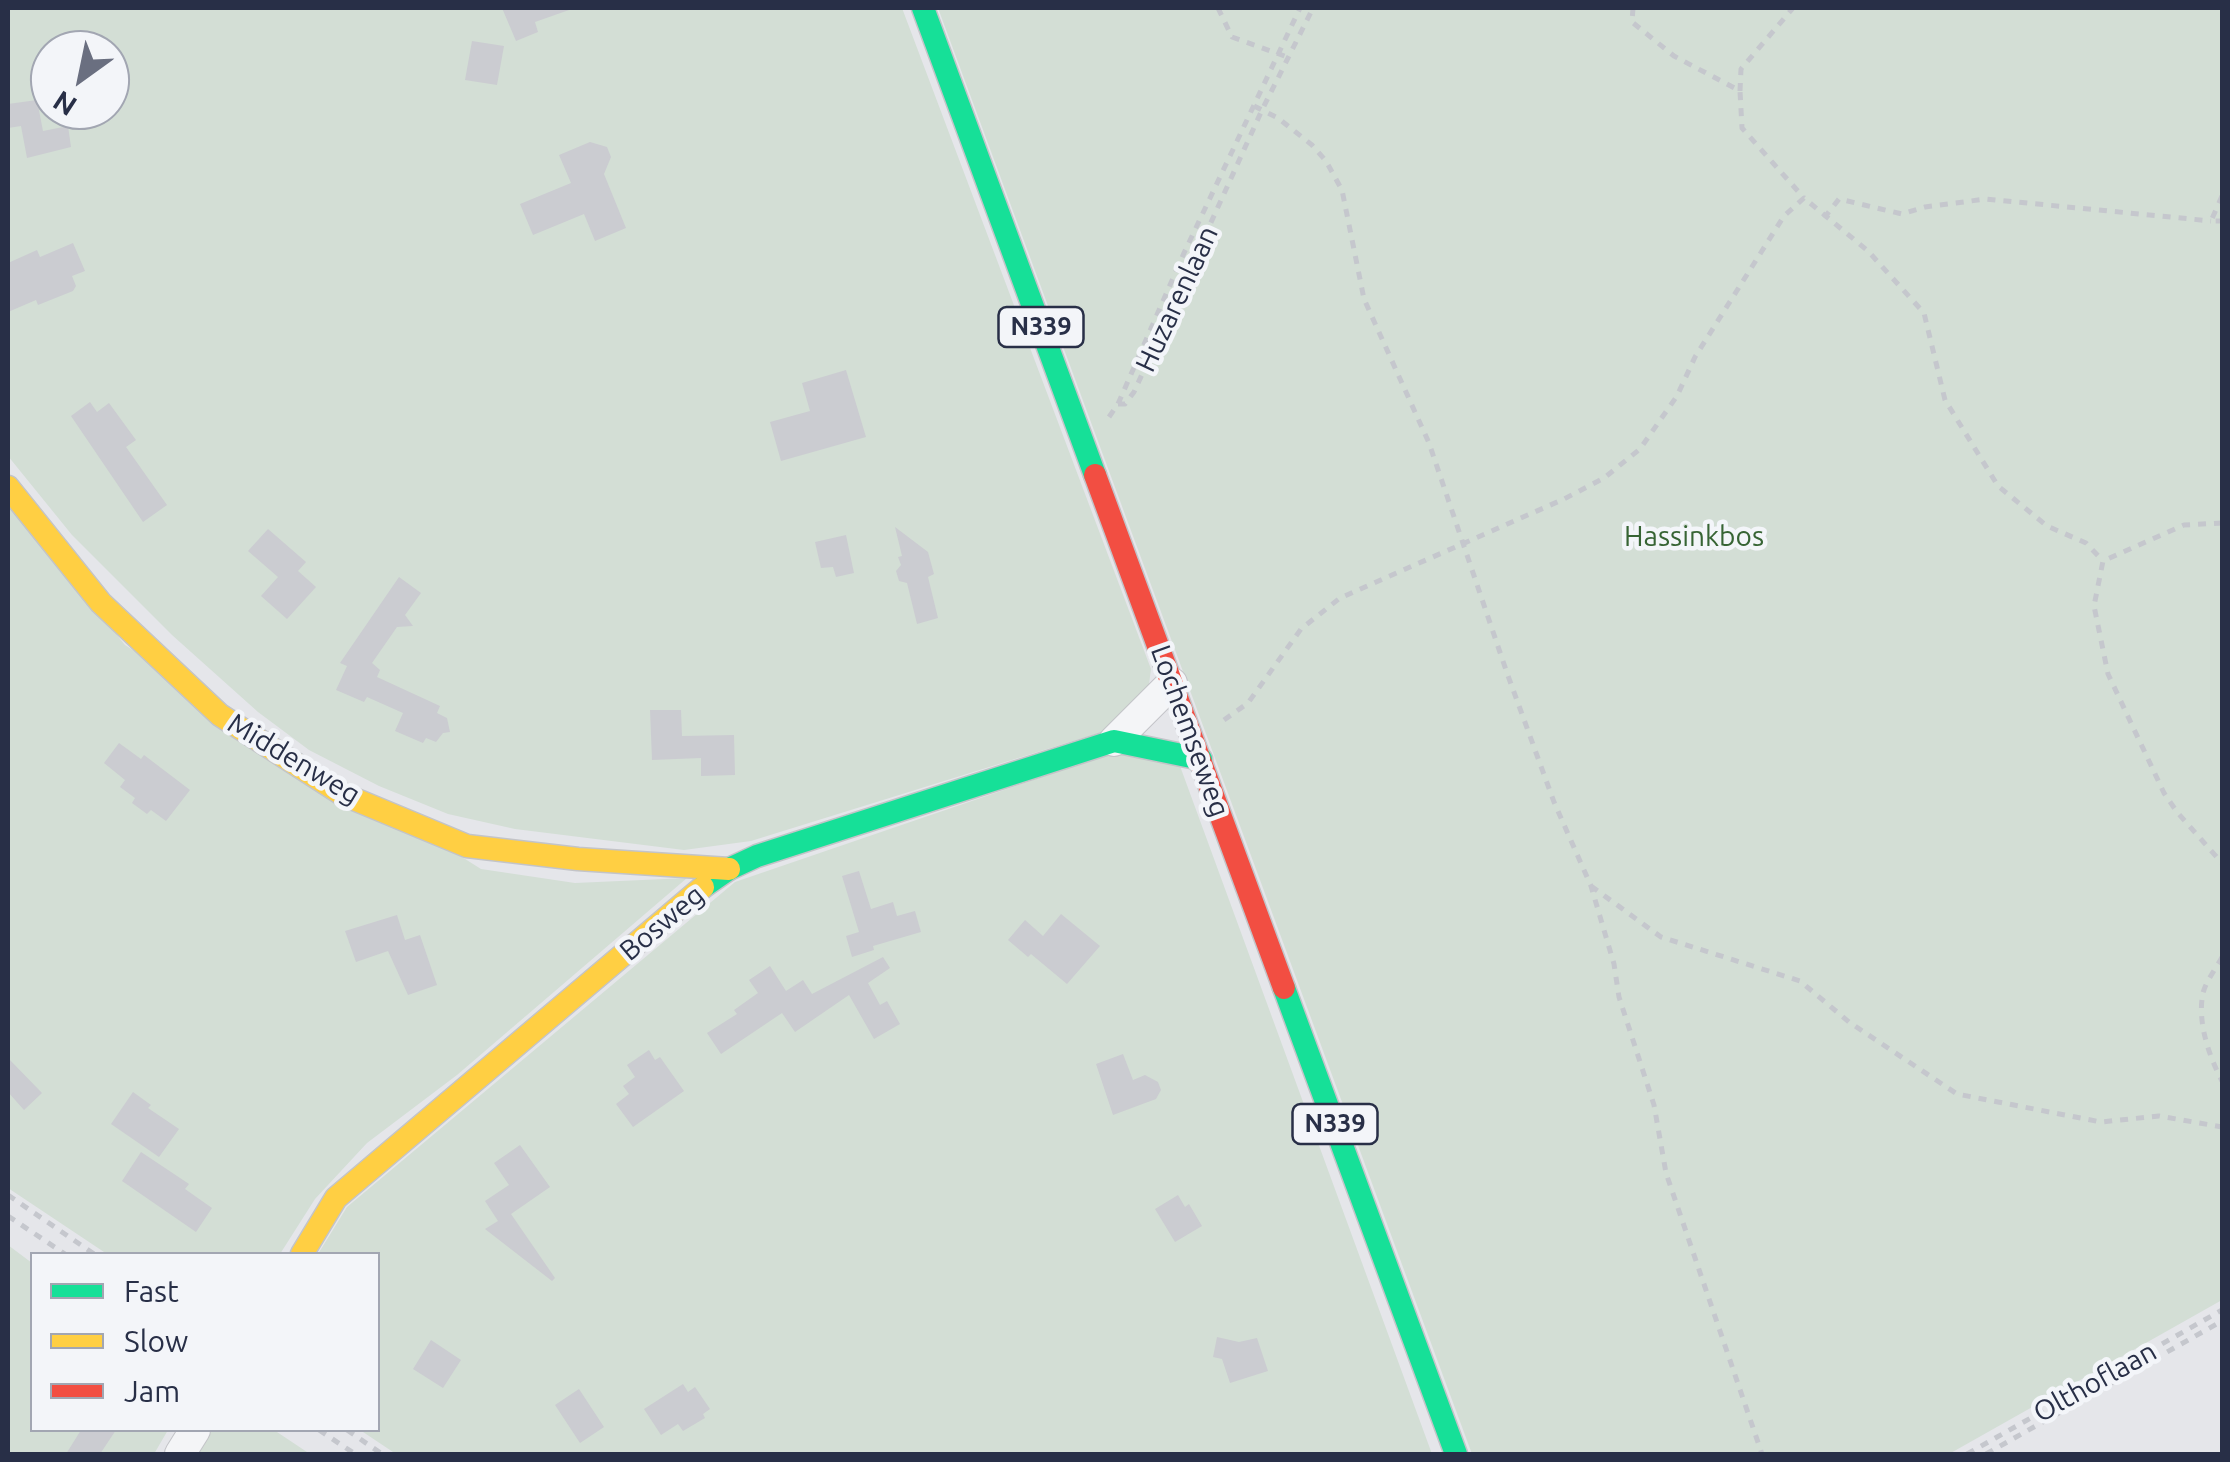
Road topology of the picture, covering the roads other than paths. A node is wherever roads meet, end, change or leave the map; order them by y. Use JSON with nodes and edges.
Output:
{"nodes":[{"id":1,"x":922,"y":8,"type":"edge"},
{"id":2,"x":8,"y":487,"type":"edge"},
{"id":3,"x":1172,"y":683,"type":"junction"},
{"id":4,"x":1114,"y":741,"type":"junction"},
{"id":5,"x":1201,"y":759,"type":"junction"},
{"id":6,"x":730,"y":869,"type":"junction"},
{"id":7,"x":303,"y":1252,"type":"edge"},
{"id":8,"x":194,"y":1432,"type":"edge"},
{"id":9,"x":180,"y":1454,"type":"edge"},
{"id":10,"x":1456,"y":1454,"type":"edge"}],
"edges":[{"from":1,"to":3,"type":"street","name":"Lochemseweg","number":"N339"},
{"from":2,"to":6,"type":"street","name":"Middenweg"},
{"from":3,"to":4,"type":"street","name":"Bosweg"},
{"from":3,"to":5,"type":"street","name":"Lochemseweg","number":"N339"},
{"from":4,"to":5,"type":"street","name":"Bosweg"},
{"from":4,"to":6,"type":"street","name":"Bosweg"},
{"from":5,"to":10,"type":"street","name":"Lochemseweg","number":"N339"},
{"from":6,"to":7,"type":"street","name":"Bosweg"},
{"from":8,"to":9,"type":"street"}]}
